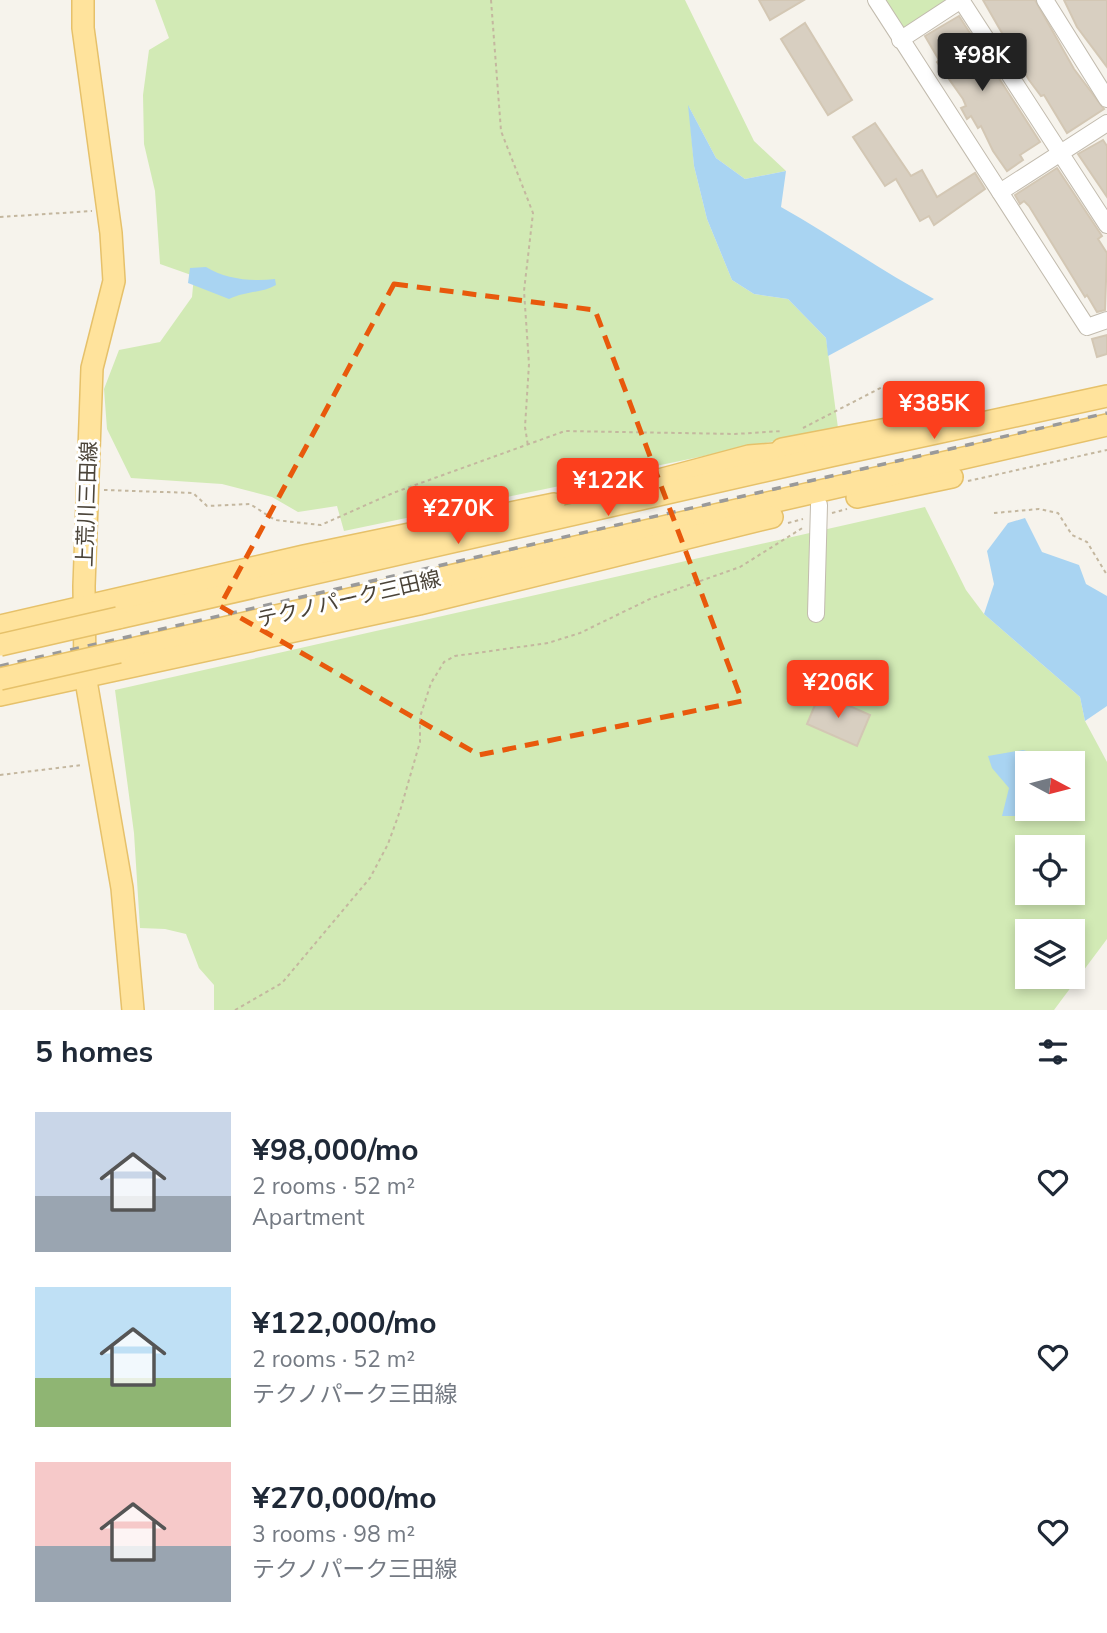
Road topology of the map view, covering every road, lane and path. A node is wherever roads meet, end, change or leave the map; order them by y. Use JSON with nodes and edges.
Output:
{"nodes":[{"id":1,"x":83,"y":0,"type":"edge"},
{"id":2,"x":491,"y":0,"type":"edge"},
{"id":3,"x":876,"y":0,"type":"edge"},
{"id":4,"x":1045,"y":0,"type":"edge"},
{"id":5,"x":900,"y":40,"type":"junction"},
{"id":6,"x":1107,"y":99,"type":"edge"},
{"id":7,"x":1107,"y":123,"type":"edge"},
{"id":8,"x":1059,"y":154,"type":"junction"},
{"id":9,"x":999,"y":192,"type":"junction"},
{"id":10,"x":107,"y":210,"type":"junction"},
{"id":11,"x":0,"y":217,"type":"edge"},
{"id":12,"x":1107,"y":225,"type":"edge"},
{"id":13,"x":1107,"y":320,"type":"edge"},
{"id":14,"x":1107,"y":381,"type":"edge"},
{"id":15,"x":913,"y":386,"type":"dead end"},
{"id":16,"x":1107,"y":396,"type":"edge"},
{"id":17,"x":1107,"y":425,"type":"edge"},
{"id":18,"x":786,"y":431,"type":"dead end"},
{"id":19,"x":1107,"y":438,"type":"edge"},
{"id":20,"x":805,"y":444,"type":"junction"},
{"id":21,"x":529,"y":446,"type":"junction"},
{"id":22,"x":749,"y":456,"type":"junction"},
{"id":23,"x":830,"y":456,"type":"junction"},
{"id":24,"x":983,"y":456,"type":"junction"},
{"id":25,"x":89,"y":490,"type":"junction"},
{"id":26,"x":822,"y":508,"type":"junction"},
{"id":27,"x":994,"y":513,"type":"dead end"},
{"id":28,"x":1107,"y":575,"type":"edge"},
{"id":29,"x":84,"y":605,"type":"junction"},
{"id":30,"x":816,"y":614,"type":"dead end"},
{"id":31,"x":0,"y":626,"type":"edge"},
{"id":32,"x":0,"y":645,"type":"edge"},
{"id":33,"x":85,"y":675,"type":"junction"},
{"id":34,"x":0,"y":679,"type":"edge"},
{"id":35,"x":0,"y":695,"type":"edge"},
{"id":36,"x":99,"y":763,"type":"junction"},
{"id":37,"x":0,"y":775,"type":"edge"},
{"id":38,"x":133,"y":1010,"type":"edge"},
{"id":39,"x":235,"y":1010,"type":"edge"}],
"edges":[{"from":1,"to":10,"type":"main road","name":"上荒川三田線"},
{"from":2,"to":21,"type":"path"},
{"from":3,"to":5,"type":"street"},
{"from":4,"to":6,"type":"street"},
{"from":5,"to":8,"type":"street"},
{"from":5,"to":9,"type":"street"},
{"from":7,"to":8,"type":"street"},
{"from":8,"to":9,"type":"street"},
{"from":8,"to":12,"type":"street"},
{"from":9,"to":13,"type":"street"},
{"from":10,"to":11,"type":"path"},
{"from":10,"to":25,"type":"main road","name":"上荒川三田線"},
{"from":14,"to":20,"type":"main road"},
{"from":15,"to":20,"type":"path"},
{"from":16,"to":23,"type":"main road","name":"テクノパーク三田線"},
{"from":17,"to":24,"type":"main road","name":"テクノパーク三田線"},
{"from":18,"to":21,"type":"path"},
{"from":19,"to":26,"type":"main road"},
{"from":20,"to":22,"type":"main road"},
{"from":21,"to":25,"type":"path"},
{"from":22,"to":23,"type":"main road"},
{"from":22,"to":29,"type":"main road"},
{"from":23,"to":32,"type":"main road","name":"テクノパーク三田線","bridge":true},
{"from":24,"to":26,"type":"main road"},
{"from":24,"to":34,"type":"main road","name":"テクノパーク三田線","bridge":true},
{"from":25,"to":29,"type":"main road","name":"上荒川三田線"},
{"from":26,"to":30,"type":"street"},
{"from":26,"to":33,"type":"main road"},
{"from":26,"to":39,"type":"path"},
{"from":27,"to":28,"type":"path"},
{"from":29,"to":31,"type":"main road"},
{"from":29,"to":33,"type":"main road","name":"上荒川三田線"},
{"from":33,"to":35,"type":"main road"},
{"from":33,"to":36,"type":"main road","name":"上荒川三田線"},
{"from":36,"to":37,"type":"path"},
{"from":36,"to":38,"type":"main road","name":"上荒川三田線"}]}
